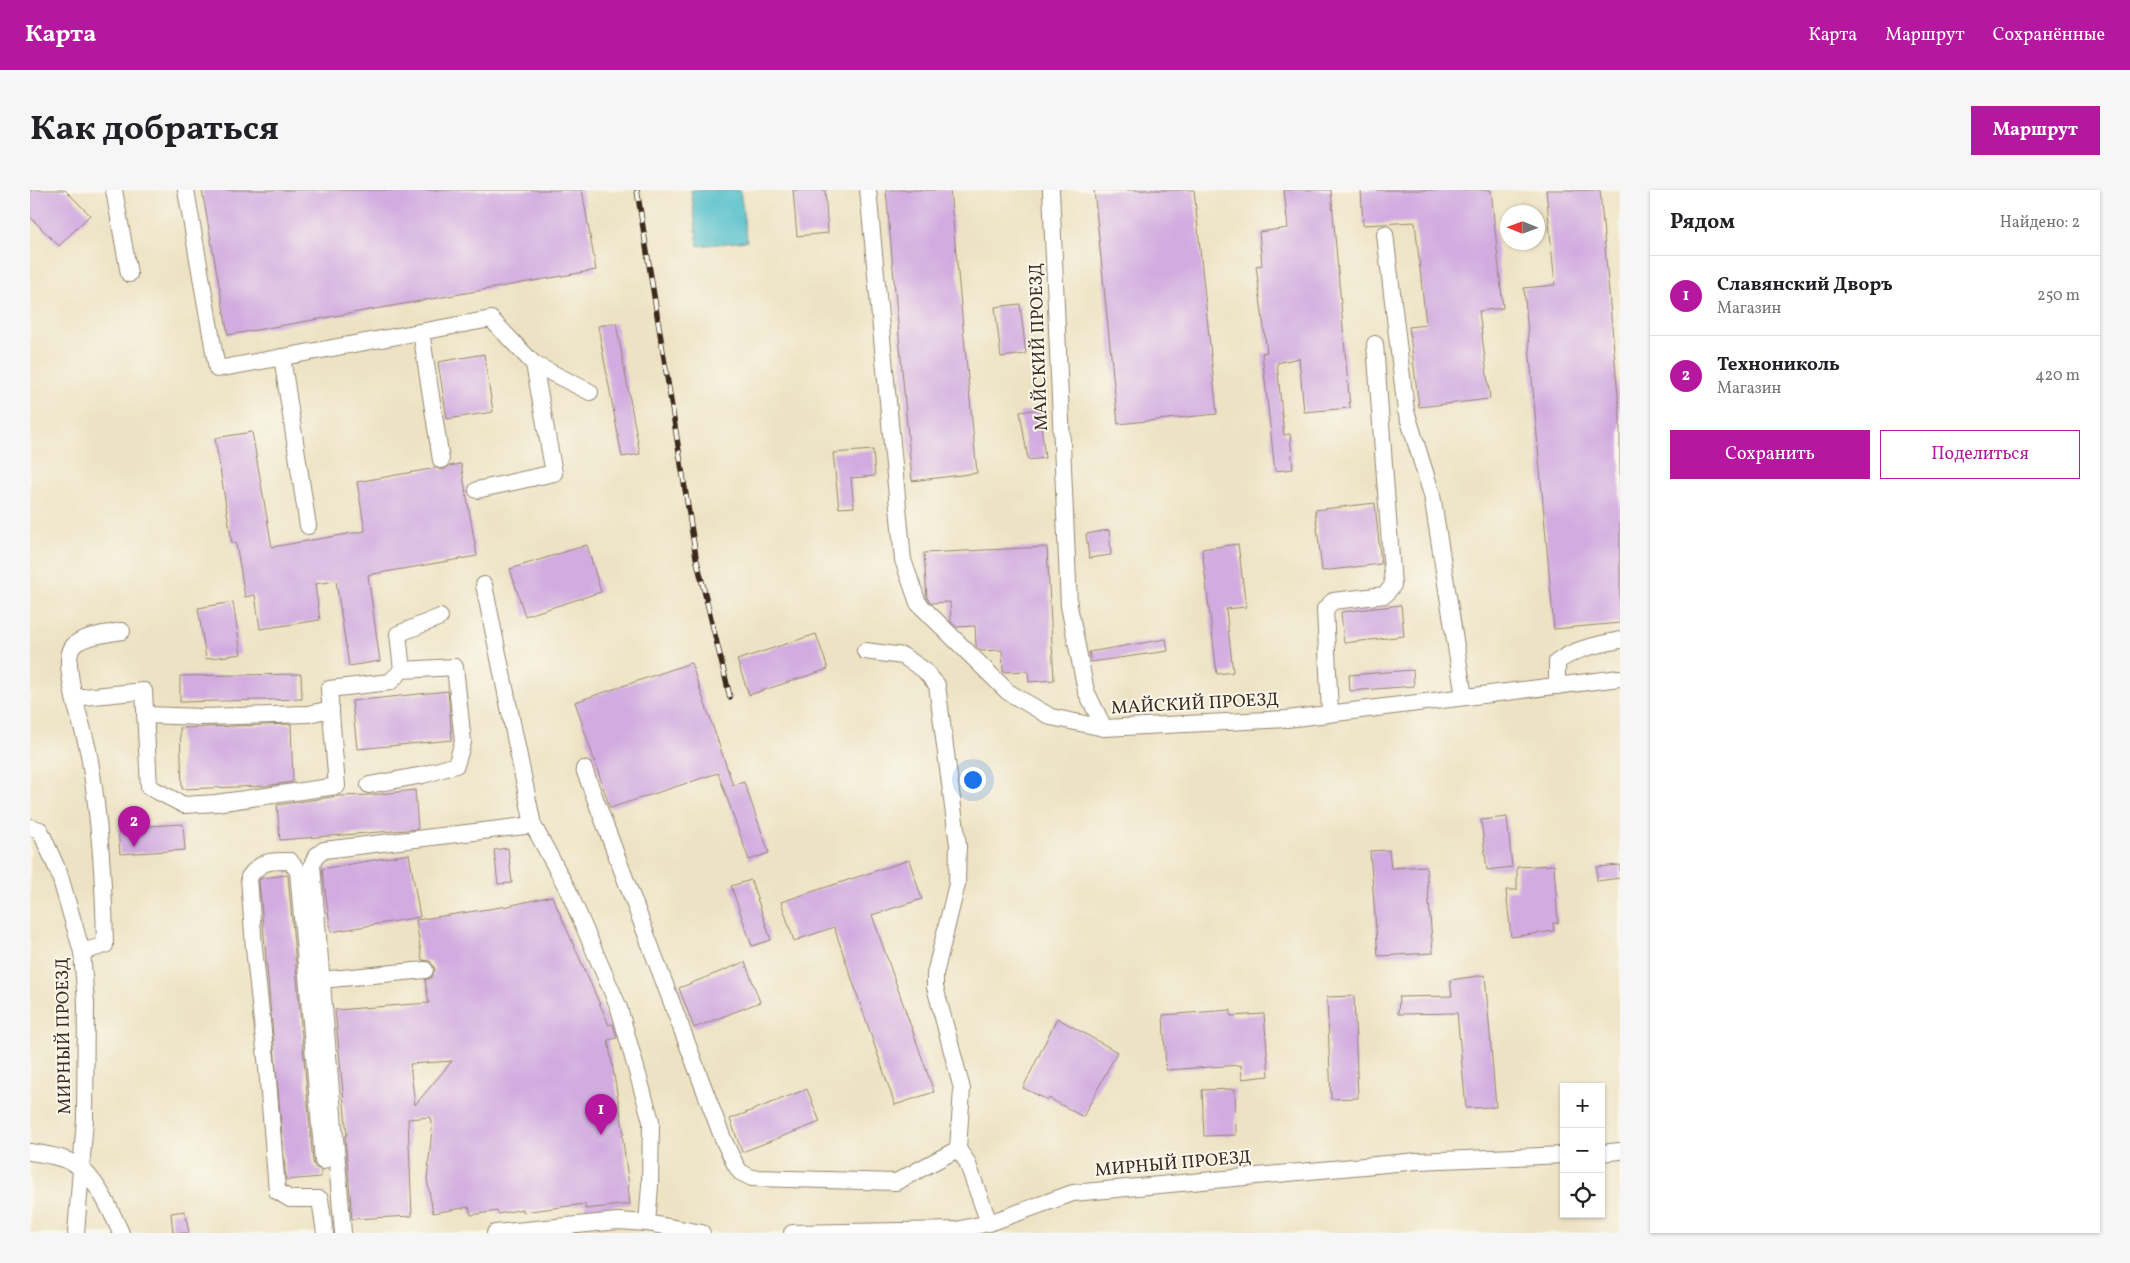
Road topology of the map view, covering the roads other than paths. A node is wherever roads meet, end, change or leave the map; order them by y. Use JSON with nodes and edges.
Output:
{"nodes":[{"id":1,"x":100,"y":190,"type":"edge"},
{"id":2,"x":186,"y":190,"type":"edge"},
{"id":3,"x":868,"y":190,"type":"edge"},
{"id":4,"x":1051,"y":190,"type":"edge"},
{"id":5,"x":115,"y":195,"type":"edge"},
{"id":6,"x":1385,"y":234,"type":"dead end"},
{"id":7,"x":129,"y":274,"type":"dead end"},
{"id":8,"x":421,"y":332,"type":"junction"},
{"id":9,"x":1375,"y":344,"type":"dead end"},
{"id":10,"x":282,"y":357,"type":"junction"},
{"id":11,"x":534,"y":364,"type":"junction"},
{"id":12,"x":590,"y":392,"type":"dead end"},
{"id":13,"x":441,"y":460,"type":"dead end"},
{"id":14,"x":477,"y":490,"type":"dead end"},
{"id":15,"x":308,"y":526,"type":"dead end"},
{"id":16,"x":484,"y":585,"type":"dead end"},
{"id":17,"x":440,"y":617,"type":"dead end"},
{"id":18,"x":122,"y":631,"type":"dead end"},
{"id":19,"x":1620,"y":640,"type":"edge"},
{"id":20,"x":865,"y":652,"type":"dead end"},
{"id":21,"x":402,"y":670,"type":"junction"},
{"id":22,"x":1620,"y":678,"type":"edge"},
{"id":23,"x":1557,"y":686,"type":"junction"},
{"id":24,"x":1464,"y":697,"type":"junction"},
{"id":25,"x":74,"y":698,"type":"junction"},
{"id":26,"x":331,"y":709,"type":"junction"},
{"id":27,"x":1330,"y":713,"type":"junction"},
{"id":28,"x":145,"y":715,"type":"junction"},
{"id":29,"x":1104,"y":728,"type":"junction"},
{"id":30,"x":584,"y":769,"type":"dead end"},
{"id":31,"x":369,"y":785,"type":"dead end"},
{"id":32,"x":533,"y":825,"type":"junction"},
{"id":33,"x":30,"y":827,"type":"edge"},
{"id":34,"x":82,"y":952,"type":"junction"},
{"id":35,"x":425,"y":970,"type":"dead end"},
{"id":36,"x":322,"y":980,"type":"junction"},
{"id":37,"x":958,"y":1149,"type":"junction"},
{"id":38,"x":1620,"y":1151,"type":"edge"},
{"id":39,"x":30,"y":1152,"type":"edge"},
{"id":40,"x":1605,"y":1153,"type":"edge"},
{"id":41,"x":1560,"y":1155,"type":"edge"},
{"id":42,"x":323,"y":1160,"type":"dead end"},
{"id":43,"x":81,"y":1169,"type":"junction"},
{"id":44,"x":647,"y":1223,"type":"junction"},
{"id":45,"x":989,"y":1223,"type":"junction"},
{"id":46,"x":76,"y":1233,"type":"edge"},
{"id":47,"x":121,"y":1233,"type":"edge"},
{"id":48,"x":325,"y":1233,"type":"edge"},
{"id":49,"x":343,"y":1233,"type":"edge"},
{"id":50,"x":495,"y":1233,"type":"edge"},
{"id":51,"x":702,"y":1233,"type":"edge"},
{"id":52,"x":792,"y":1233,"type":"edge"}],
"edges":[{"from":1,"to":5,"type":"street"},
{"from":2,"to":10,"type":"street"},
{"from":3,"to":29,"type":"street"},
{"from":4,"to":29,"type":"street","name":"МАЙСКИЙ ПРОЕЗД"},
{"from":5,"to":7,"type":"street"},
{"from":6,"to":24,"type":"street"},
{"from":8,"to":10,"type":"street"},
{"from":8,"to":11,"type":"street"},
{"from":8,"to":13,"type":"street"},
{"from":9,"to":27,"type":"street"},
{"from":10,"to":15,"type":"street"},
{"from":11,"to":12,"type":"street"},
{"from":11,"to":14,"type":"street"},
{"from":16,"to":32,"type":"street"},
{"from":17,"to":21,"type":"street"},
{"from":18,"to":25,"type":"street"},
{"from":19,"to":23,"type":"street"},
{"from":20,"to":37,"type":"street"},
{"from":21,"to":26,"type":"street"},
{"from":21,"to":31,"type":"street"},
{"from":22,"to":23,"type":"street","name":"МАЙСКИЙ ПРОЕЗД"},
{"from":23,"to":24,"type":"street","name":"МАЙСКИЙ ПРОЕЗД"},
{"from":24,"to":27,"type":"street","name":"МАЙСКИЙ ПРОЕЗД"},
{"from":25,"to":28,"type":"street"},
{"from":25,"to":34,"type":"street"},
{"from":26,"to":28,"type":"street"},
{"from":26,"to":28,"type":"street"},
{"from":27,"to":29,"type":"street","name":"МАЙСКИЙ ПРОЕЗД"},
{"from":30,"to":37,"type":"street"},
{"from":32,"to":36,"type":"street"},
{"from":32,"to":44,"type":"street"},
{"from":33,"to":34,"type":"street","name":"МИРНЫЙ ПРОЕЗД"},
{"from":34,"to":43,"type":"street","name":"МИРНЫЙ ПРОЕЗД"},
{"from":35,"to":36,"type":"street"},
{"from":36,"to":49,"type":"street"},
{"from":37,"to":45,"type":"street"},
{"from":38,"to":40,"type":"street"},
{"from":39,"to":43,"type":"street"},
{"from":41,"to":45,"type":"street","name":"МИРНЫЙ ПРОЕЗД"},
{"from":42,"to":48,"type":"street"},
{"from":43,"to":46,"type":"street","name":"МИРНЫЙ ПРОЕЗД"},
{"from":43,"to":47,"type":"street"},
{"from":44,"to":50,"type":"street"},
{"from":44,"to":51,"type":"street"},
{"from":45,"to":52,"type":"street","name":"МИРНЫЙ ПРОЕЗД"}]}
